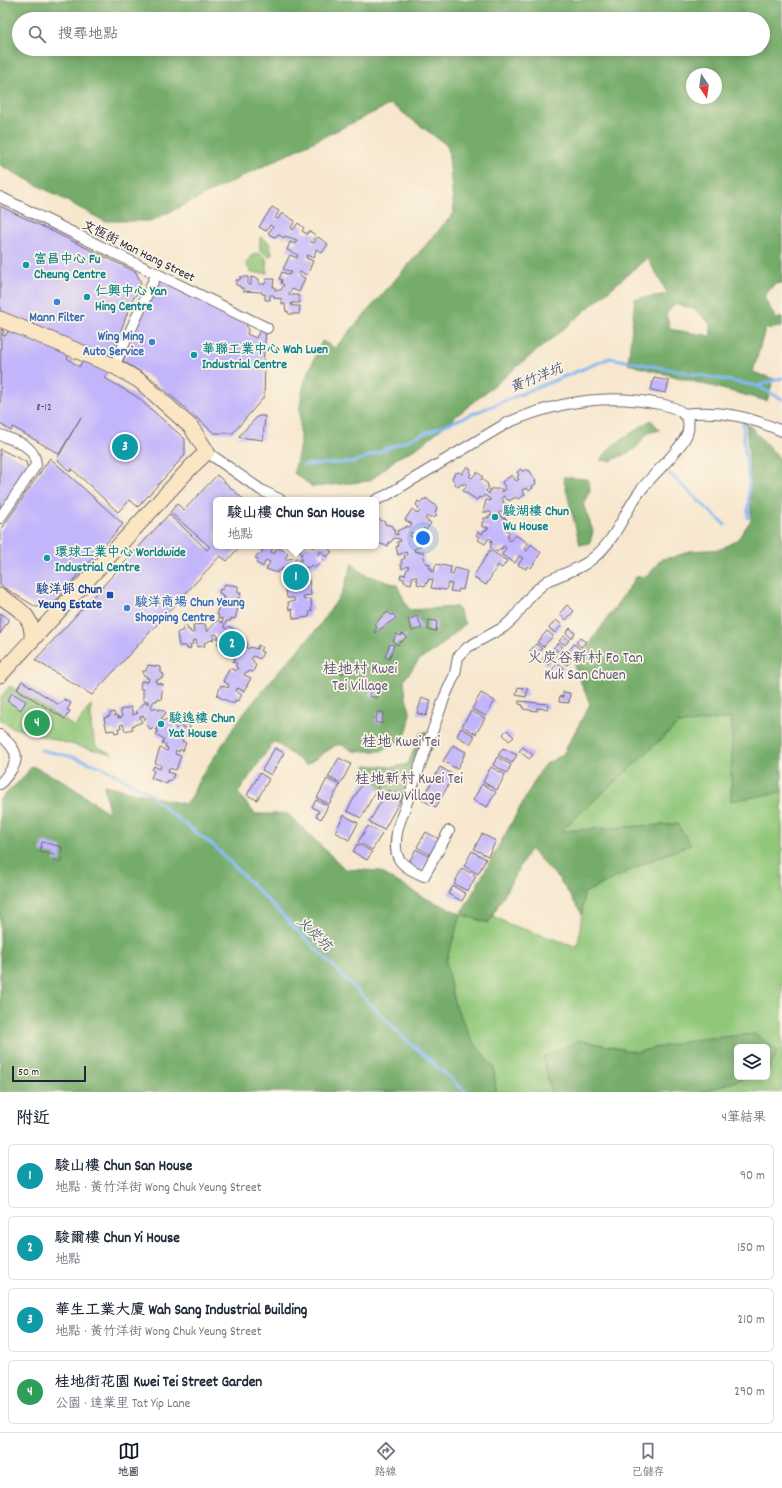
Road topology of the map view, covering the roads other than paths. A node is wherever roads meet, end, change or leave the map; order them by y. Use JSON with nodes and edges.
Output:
{"nodes":[{"id":1,"x":0,"y":197,"type":"edge"},
{"id":2,"x":157,"y":273,"type":"junction"},
{"id":3,"x":0,"y":319,"type":"edge"},
{"id":4,"x":267,"y":328,"type":"dead end"},
{"id":5,"x":114,"y":366,"type":"junction"},
{"id":6,"x":683,"y":414,"type":"junction"},
{"id":7,"x":782,"y":431,"type":"edge"},
{"id":8,"x":0,"y":435,"type":"edge"},
{"id":9,"x":207,"y":452,"type":"junction"},
{"id":10,"x":275,"y":497,"type":"edge"},
{"id":11,"x":379,"y":498,"type":"edge"},
{"id":12,"x":0,"y":518,"type":"edge"},
{"id":13,"x":0,"y":596,"type":"edge"},
{"id":14,"x":32,"y":640,"type":"junction"},
{"id":15,"x":0,"y":675,"type":"edge"},
{"id":16,"x":0,"y":735,"type":"edge"},
{"id":17,"x":0,"y":784,"type":"edge"},
{"id":18,"x":449,"y":831,"type":"dead end"}],
"edges":[{"from":1,"to":2,"type":"street","name":"文恆街 Man Hang Street"},
{"from":2,"to":4,"type":"street","name":"文恆街 Man Hang Street"},
{"from":2,"to":5,"type":"street"},
{"from":3,"to":5,"type":"street"},
{"from":5,"to":9,"type":"street"},
{"from":6,"to":7,"type":"street"},
{"from":6,"to":11,"type":"street"},
{"from":6,"to":18,"type":"street"},
{"from":8,"to":12,"type":"street"},
{"from":9,"to":10,"type":"street"},
{"from":9,"to":14,"type":"street"},
{"from":13,"to":14,"type":"street"},
{"from":14,"to":15,"type":"street"},
{"from":16,"to":17,"type":"street"}]}
